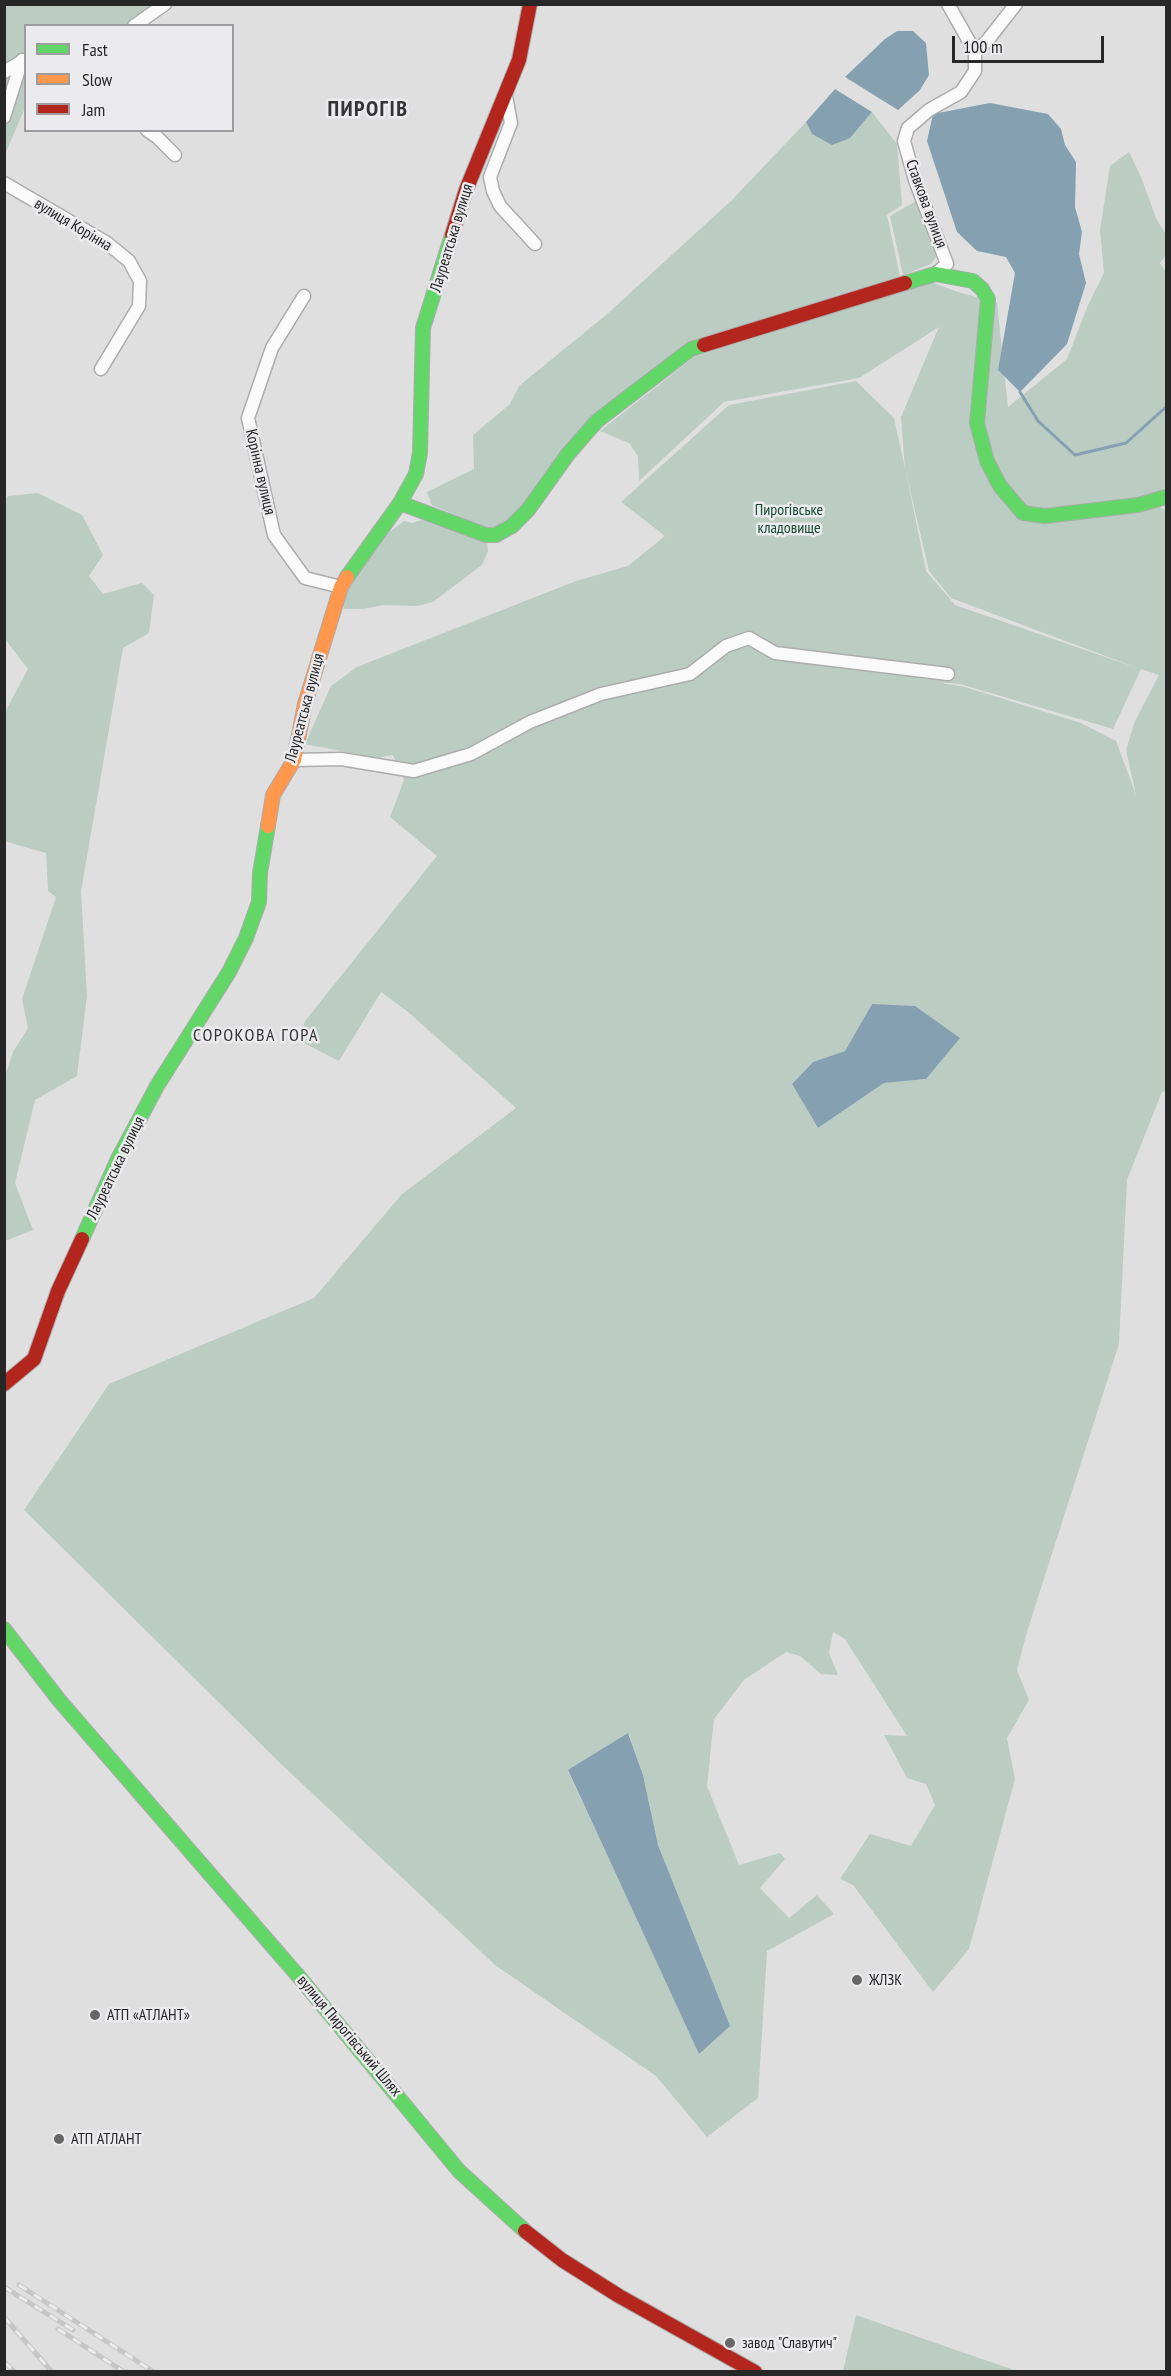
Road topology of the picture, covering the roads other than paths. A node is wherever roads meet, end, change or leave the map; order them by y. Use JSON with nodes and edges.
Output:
{"nodes":[{"id":1,"x":165,"y":4,"type":"edge"},
{"id":2,"x":530,"y":4,"type":"edge"},
{"id":3,"x":948,"y":4,"type":"edge"},
{"id":4,"x":1016,"y":4,"type":"edge"},
{"id":5,"x":137,"y":24,"type":"edge"},
{"id":6,"x":975,"y":52,"type":"junction"},
{"id":7,"x":24,"y":60,"type":"edge"},
{"id":8,"x":4,"y":72,"type":"edge"},
{"id":9,"x":507,"y":96,"type":"junction"},
{"id":10,"x":4,"y":117,"type":"edge"},
{"id":11,"x":150,"y":132,"type":"edge"},
{"id":12,"x":175,"y":155,"type":"dead end"},
{"id":13,"x":4,"y":183,"type":"edge"},
{"id":14,"x":535,"y":244,"type":"dead end"},
{"id":15,"x":947,"y":264,"type":"junction"},
{"id":16,"x":934,"y":274,"type":"junction"},
{"id":17,"x":958,"y":277,"type":"junction"},
{"id":18,"x":304,"y":296,"type":"dead end"},
{"id":19,"x":101,"y":369,"type":"dead end"},
{"id":20,"x":1167,"y":497,"type":"edge"},
{"id":21,"x":400,"y":503,"type":"junction"},
{"id":22,"x":340,"y":587,"type":"junction"},
{"id":23,"x":948,"y":674,"type":"dead end"},
{"id":24,"x":294,"y":760,"type":"junction"},
{"id":25,"x":4,"y":1384,"type":"edge"},
{"id":26,"x":4,"y":1629,"type":"edge"},
{"id":27,"x":755,"y":2372,"type":"edge"}],
"edges":[{"from":1,"to":5,"type":"street"},
{"from":2,"to":9,"type":"street","name":"Лауреатська вулиця"},
{"from":3,"to":6,"type":"street"},
{"from":4,"to":6,"type":"street"},
{"from":6,"to":15,"type":"street","name":"Ставкова вулиця"},
{"from":7,"to":8,"type":"street"},
{"from":7,"to":10,"type":"street"},
{"from":9,"to":14,"type":"street"},
{"from":9,"to":21,"type":"street","name":"Лауреатська вулиця"},
{"from":11,"to":12,"type":"street"},
{"from":13,"to":19,"type":"street","name":"вулиця Корінна"},
{"from":15,"to":16,"type":"street","name":"Ставкова вулиця"},
{"from":15,"to":17,"type":"street"},
{"from":16,"to":17,"type":"street"},
{"from":16,"to":21,"type":"street"},
{"from":17,"to":20,"type":"street"},
{"from":18,"to":22,"type":"street","name":"Корінна вулиця"},
{"from":21,"to":22,"type":"street","name":"Лауреатська вулиця"},
{"from":22,"to":24,"type":"street","name":"Лауреатська вулиця"},
{"from":23,"to":24,"type":"street"},
{"from":24,"to":25,"type":"street","name":"Лауреатська вулиця"},
{"from":26,"to":27,"type":"street","name":"вулиця Пирогівський Шлях"}]}
